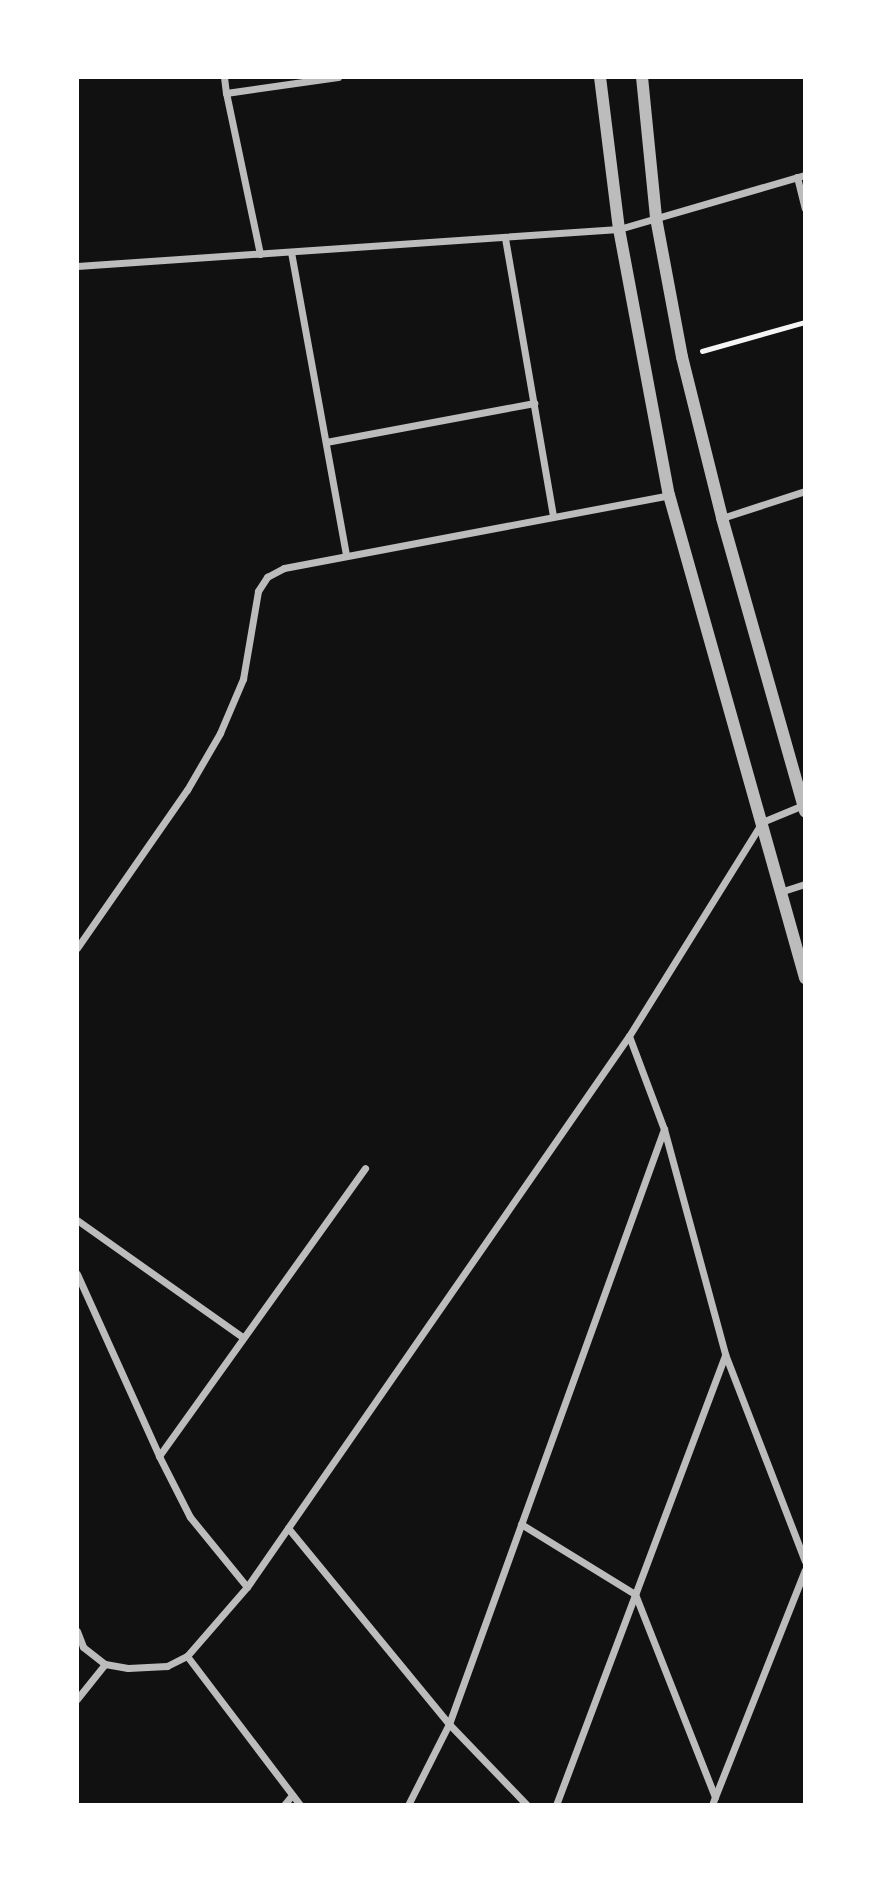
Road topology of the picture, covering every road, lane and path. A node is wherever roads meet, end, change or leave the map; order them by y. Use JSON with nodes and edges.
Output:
{"nodes":[{"id":1,"x":224,"y":77,"type":"edge"},
{"id":2,"x":338,"y":77,"type":"edge"},
{"id":3,"x":600,"y":77,"type":"edge"},
{"id":4,"x":642,"y":77,"type":"edge"},
{"id":5,"x":226,"y":93,"type":"junction"},
{"id":6,"x":801,"y":176,"type":"edge"},
{"id":7,"x":805,"y":208,"type":"edge"},
{"id":8,"x":656,"y":218,"type":"junction"},
{"id":9,"x":619,"y":229,"type":"junction"},
{"id":10,"x":505,"y":238,"type":"junction"},
{"id":11,"x":291,"y":252,"type":"junction"},
{"id":12,"x":260,"y":254,"type":"junction"},
{"id":13,"x":77,"y":266,"type":"edge"},
{"id":14,"x":805,"y":322,"type":"edge"},
{"id":15,"x":682,"y":357,"type":"junction"},
{"id":16,"x":534,"y":403,"type":"junction"},
{"id":17,"x":326,"y":442,"type":"junction"},
{"id":18,"x":805,"y":491,"type":"edge"},
{"id":19,"x":670,"y":495,"type":"junction"},
{"id":20,"x":553,"y":515,"type":"junction"},
{"id":21,"x":722,"y":518,"type":"junction"},
{"id":22,"x":346,"y":555,"type":"junction"},
{"id":23,"x":804,"y":808,"type":"edge"},
{"id":24,"x":762,"y":822,"type":"junction"},
{"id":25,"x":805,"y":884,"type":"edge"},
{"id":26,"x":780,"y":892,"type":"junction"},
{"id":27,"x":77,"y":948,"type":"edge"},
{"id":28,"x":805,"y":978,"type":"edge"},
{"id":29,"x":629,"y":1036,"type":"junction"},
{"id":30,"x":664,"y":1129,"type":"junction"},
{"id":31,"x":365,"y":1168,"type":"dead end"},
{"id":32,"x":77,"y":1220,"type":"edge"},
{"id":33,"x":77,"y":1274,"type":"edge"},
{"id":34,"x":242,"y":1336,"type":"junction"},
{"id":35,"x":725,"y":1354,"type":"junction"},
{"id":36,"x":159,"y":1456,"type":"junction"},
{"id":37,"x":521,"y":1524,"type":"junction"},
{"id":38,"x":288,"y":1528,"type":"junction"},
{"id":39,"x":805,"y":1561,"type":"edge"},
{"id":40,"x":805,"y":1570,"type":"edge"},
{"id":41,"x":247,"y":1587,"type":"junction"},
{"id":42,"x":635,"y":1594,"type":"junction"},
{"id":43,"x":77,"y":1631,"type":"edge"},
{"id":44,"x":80,"y":1647,"type":"edge"},
{"id":45,"x":187,"y":1656,"type":"junction"},
{"id":46,"x":105,"y":1664,"type":"junction"},
{"id":47,"x":77,"y":1699,"type":"edge"},
{"id":48,"x":449,"y":1724,"type":"junction"},
{"id":49,"x":292,"y":1795,"type":"junction"},
{"id":50,"x":714,"y":1801,"type":"edge"},
{"id":51,"x":284,"y":1805,"type":"edge"},
{"id":52,"x":300,"y":1805,"type":"edge"},
{"id":53,"x":408,"y":1805,"type":"edge"},
{"id":54,"x":527,"y":1805,"type":"edge"},
{"id":55,"x":556,"y":1805,"type":"edge"}],
"edges":[{"from":1,"to":5,"type":"street"},
{"from":2,"to":5,"type":"street"},
{"from":3,"to":9,"type":"street"},
{"from":4,"to":8,"type":"street"},
{"from":5,"to":12,"type":"street"},
{"from":6,"to":7,"type":"street"},
{"from":6,"to":8,"type":"street"},
{"from":8,"to":9,"type":"street"},
{"from":8,"to":15,"type":"street"},
{"from":9,"to":10,"type":"street"},
{"from":9,"to":19,"type":"street"},
{"from":10,"to":11,"type":"street"},
{"from":10,"to":16,"type":"street"},
{"from":11,"to":12,"type":"street"},
{"from":11,"to":17,"type":"street"},
{"from":12,"to":13,"type":"street"},
{"from":14,"to":15,"type":"path"},
{"from":15,"to":21,"type":"street"},
{"from":16,"to":17,"type":"street"},
{"from":16,"to":20,"type":"street"},
{"from":17,"to":22,"type":"street"},
{"from":18,"to":21,"type":"street"},
{"from":19,"to":20,"type":"street"},
{"from":19,"to":24,"type":"street"},
{"from":20,"to":22,"type":"street"},
{"from":21,"to":23,"type":"street"},
{"from":22,"to":27,"type":"street"},
{"from":23,"to":24,"type":"street"},
{"from":24,"to":26,"type":"street"},
{"from":24,"to":29,"type":"street"},
{"from":25,"to":26,"type":"street"},
{"from":26,"to":28,"type":"street"},
{"from":29,"to":30,"type":"street"},
{"from":29,"to":38,"type":"street"},
{"from":30,"to":35,"type":"street"},
{"from":30,"to":37,"type":"street"},
{"from":31,"to":34,"type":"street"},
{"from":32,"to":34,"type":"street"},
{"from":33,"to":36,"type":"street"},
{"from":34,"to":36,"type":"street"},
{"from":35,"to":39,"type":"street"},
{"from":35,"to":42,"type":"street"},
{"from":36,"to":41,"type":"street"},
{"from":37,"to":42,"type":"street"},
{"from":37,"to":48,"type":"street"},
{"from":38,"to":41,"type":"street"},
{"from":38,"to":48,"type":"street"},
{"from":40,"to":50,"type":"street"},
{"from":41,"to":45,"type":"street"},
{"from":42,"to":50,"type":"street"},
{"from":42,"to":55,"type":"street"},
{"from":43,"to":44,"type":"street"},
{"from":44,"to":46,"type":"street"},
{"from":45,"to":46,"type":"street"},
{"from":45,"to":49,"type":"street"},
{"from":46,"to":47,"type":"street"},
{"from":48,"to":53,"type":"street"},
{"from":48,"to":54,"type":"street"},
{"from":49,"to":51,"type":"street"},
{"from":49,"to":52,"type":"street"}]}
